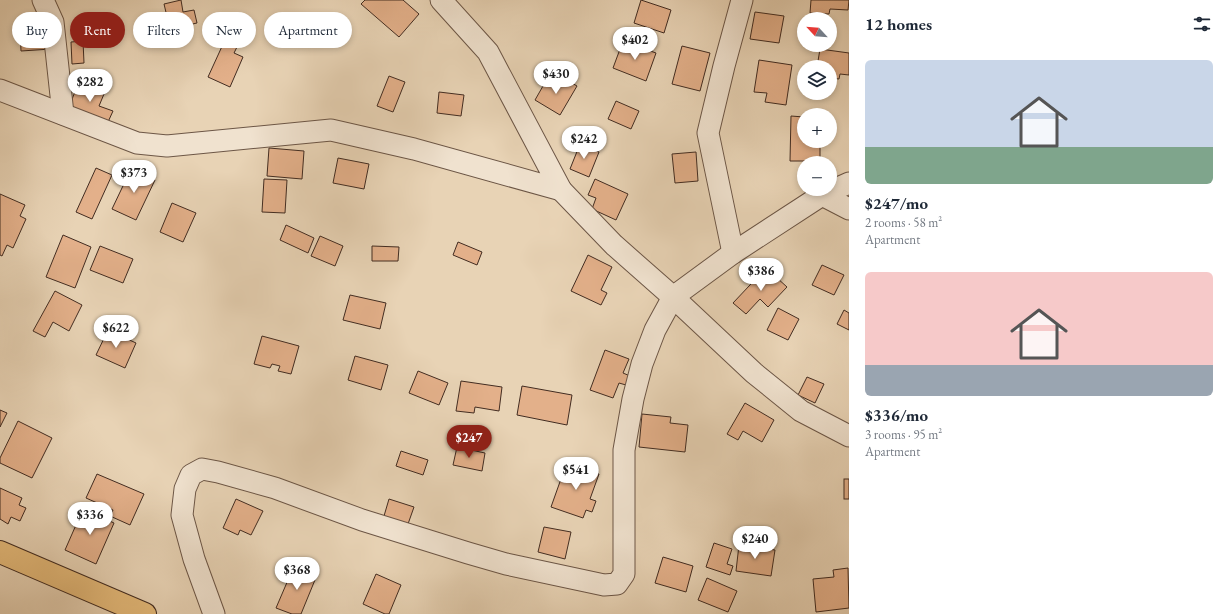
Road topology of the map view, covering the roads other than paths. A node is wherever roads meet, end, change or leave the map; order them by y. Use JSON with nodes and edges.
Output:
{"nodes":[{"id":1,"x":43,"y":0,"type":"edge"},
{"id":2,"x":442,"y":0,"type":"edge"},
{"id":3,"x":742,"y":0,"type":"edge"},
{"id":4,"x":0,"y":90,"type":"edge"},
{"id":5,"x":63,"y":114,"type":"junction"},
{"id":6,"x":849,"y":183,"type":"edge"},
{"id":7,"x":837,"y":188,"type":"edge"},
{"id":8,"x":561,"y":190,"type":"junction"},
{"id":9,"x":820,"y":196,"type":"edge"},
{"id":10,"x":824,"y":196,"type":"edge"},
{"id":11,"x":849,"y":209,"type":"edge"},
{"id":12,"x":733,"y":253,"type":"junction"},
{"id":13,"x":674,"y":298,"type":"junction"},
{"id":14,"x":849,"y":436,"type":"edge"},
{"id":15,"x":0,"y":552,"type":"edge"},
{"id":16,"x":146,"y":614,"type":"edge"},
{"id":17,"x":214,"y":614,"type":"edge"}],
"edges":[{"from":1,"to":5,"type":"street"},
{"from":2,"to":8,"type":"street"},
{"from":3,"to":12,"type":"street"},
{"from":4,"to":5,"type":"street"},
{"from":5,"to":8,"type":"street"},
{"from":6,"to":7,"type":"street"},
{"from":8,"to":13,"type":"street"},
{"from":9,"to":12,"type":"street"},
{"from":10,"to":11,"type":"street"},
{"from":12,"to":13,"type":"street"},
{"from":13,"to":14,"type":"street"},
{"from":13,"to":17,"type":"street"},
{"from":15,"to":16,"type":"main road"}]}
